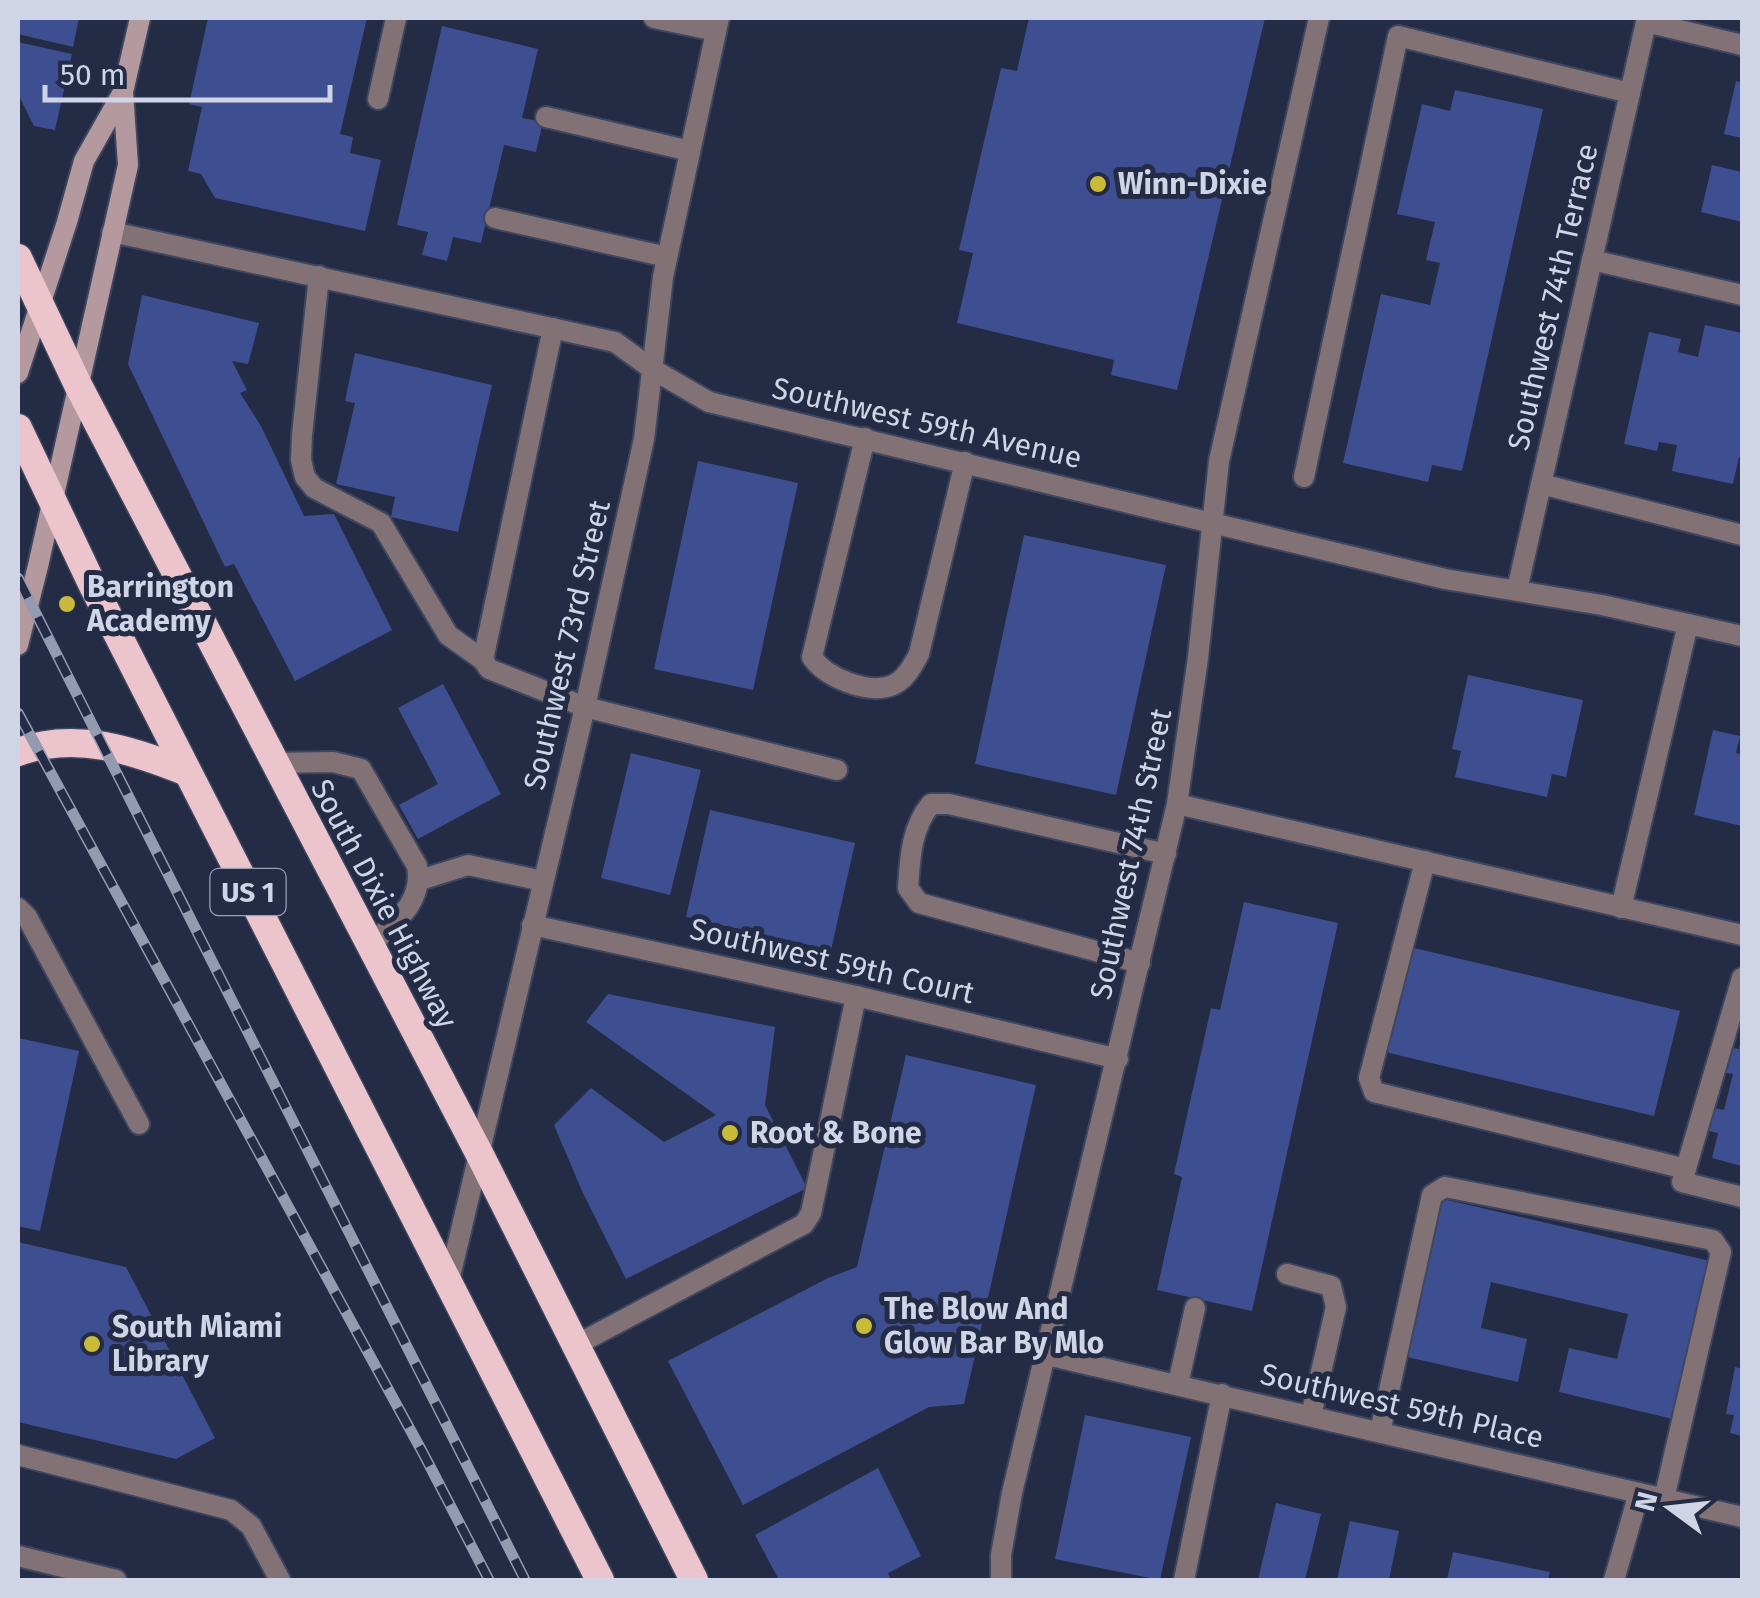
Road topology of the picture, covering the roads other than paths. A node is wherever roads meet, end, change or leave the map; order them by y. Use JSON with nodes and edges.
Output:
{"nodes":[{"id":1,"x":140,"y":18,"type":"edge"},
{"id":2,"x":396,"y":18,"type":"edge"},
{"id":3,"x":654,"y":18,"type":"edge"},
{"id":4,"x":1319,"y":18,"type":"edge"},
{"id":5,"x":1647,"y":20,"type":"edge"},
{"id":6,"x":718,"y":24,"type":"edge"},
{"id":7,"x":1742,"y":45,"type":"edge"},
{"id":8,"x":123,"y":92,"type":"junction"},
{"id":9,"x":1630,"y":93,"type":"junction"},
{"id":10,"x":378,"y":99,"type":"dead end"},
{"id":11,"x":546,"y":117,"type":"dead end"},
{"id":12,"x":690,"y":151,"type":"junction"},
{"id":13,"x":495,"y":218,"type":"dead end"},
{"id":14,"x":112,"y":232,"type":"junction"},
{"id":15,"x":667,"y":257,"type":"junction"},
{"id":16,"x":18,"y":258,"type":"edge"},
{"id":17,"x":1592,"y":260,"type":"junction"},
{"id":18,"x":319,"y":276,"type":"junction"},
{"id":19,"x":1742,"y":295,"type":"edge"},
{"id":20,"x":40,"y":303,"type":"junction"},
{"id":21,"x":553,"y":328,"type":"junction"},
{"id":22,"x":652,"y":369,"type":"junction"},
{"id":23,"x":18,"y":374,"type":"edge"},
{"id":24,"x":78,"y":386,"type":"junction"},
{"id":25,"x":18,"y":428,"type":"edge"},
{"id":26,"x":864,"y":438,"type":"junction"},
{"id":27,"x":965,"y":462,"type":"junction"},
{"id":28,"x":1304,"y":477,"type":"dead end"},
{"id":29,"x":1540,"y":484,"type":"junction"},
{"id":30,"x":51,"y":501,"type":"junction"},
{"id":31,"x":1211,"y":524,"type":"junction"},
{"id":32,"x":1742,"y":535,"type":"edge"},
{"id":33,"x":1517,"y":590,"type":"junction"},
{"id":34,"x":1688,"y":624,"type":"junction"},
{"id":35,"x":1742,"y":636,"type":"edge"},
{"id":36,"x":18,"y":645,"type":"edge"},
{"id":37,"x":483,"y":660,"type":"junction"},
{"id":38,"x":584,"y":707,"type":"junction"},
{"id":39,"x":18,"y":752,"type":"edge"},
{"id":40,"x":273,"y":763,"type":"junction"},
{"id":41,"x":837,"y":770,"type":"dead end"},
{"id":42,"x":186,"y":772,"type":"junction"},
{"id":43,"x":1177,"y":804,"type":"junction"},
{"id":44,"x":1166,"y":854,"type":"junction"},
{"id":45,"x":1425,"y":861,"type":"junction"},
{"id":46,"x":420,"y":880,"type":"junction"},
{"id":47,"x":543,"y":881,"type":"junction"},
{"id":48,"x":18,"y":908,"type":"edge"},
{"id":49,"x":1622,"y":908,"type":"junction"},
{"id":50,"x":532,"y":925,"type":"junction"},
{"id":51,"x":1742,"y":935,"type":"edge"},
{"id":52,"x":369,"y":946,"type":"junction"},
{"id":53,"x":1140,"y":963,"type":"junction"},
{"id":54,"x":1742,"y":978,"type":"edge"},
{"id":55,"x":856,"y":996,"type":"junction"},
{"id":56,"x":1118,"y":1058,"type":"junction"},
{"id":57,"x":139,"y":1124,"type":"dead end"},
{"id":58,"x":478,"y":1151,"type":"junction"},
{"id":59,"x":1686,"y":1170,"type":"junction"},
{"id":60,"x":1742,"y":1197,"type":"edge"},
{"id":61,"x":1287,"y":1274,"type":"dead end"},
{"id":62,"x":449,"y":1281,"type":"junction"},
{"id":63,"x":1195,"y":1308,"type":"dead end"},
{"id":64,"x":574,"y":1346,"type":"junction"},
{"id":65,"x":1046,"y":1355,"type":"junction"},
{"id":66,"x":1178,"y":1384,"type":"junction"},
{"id":67,"x":1222,"y":1394,"type":"junction"},
{"id":68,"x":1311,"y":1416,"type":"junction"},
{"id":69,"x":1380,"y":1432,"type":"junction"},
{"id":70,"x":18,"y":1456,"type":"edge"},
{"id":71,"x":1639,"y":1493,"type":"junction"},
{"id":72,"x":1664,"y":1499,"type":"junction"},
{"id":73,"x":1742,"y":1517,"type":"edge"},
{"id":74,"x":18,"y":1556,"type":"edge"},
{"id":75,"x":116,"y":1580,"type":"edge"},
{"id":76,"x":280,"y":1580,"type":"edge"},
{"id":77,"x":600,"y":1580,"type":"edge"},
{"id":78,"x":694,"y":1580,"type":"edge"},
{"id":79,"x":1002,"y":1580,"type":"edge"},
{"id":80,"x":1184,"y":1580,"type":"edge"},
{"id":81,"x":1614,"y":1580,"type":"edge"}],
"edges":[{"from":1,"to":8,"type":"main road"},
{"from":2,"to":10,"type":"street"},
{"from":3,"to":6,"type":"street"},
{"from":4,"to":31,"type":"street","name":"Southwest 74th Street"},
{"from":5,"to":7,"type":"street"},
{"from":5,"to":9,"type":"street","name":"Southwest 74th Terrace"},
{"from":6,"to":12,"type":"street","name":"Southwest 73rd Street"},
{"from":8,"to":14,"type":"main road"},
{"from":8,"to":20,"type":"main road"},
{"from":9,"to":17,"type":"street","name":"Southwest 74th Terrace"},
{"from":9,"to":28,"type":"street"},
{"from":11,"to":12,"type":"street"},
{"from":12,"to":15,"type":"street","name":"Southwest 73rd Street"},
{"from":13,"to":15,"type":"street"},
{"from":14,"to":18,"type":"street","name":"Southwest 59th Avenue"},
{"from":14,"to":24,"type":"main road"},
{"from":15,"to":22,"type":"street","name":"Southwest 73rd Street"},
{"from":16,"to":20,"type":"highway","name":"South Dixie Highway","number":"US 1"},
{"from":17,"to":19,"type":"street"},
{"from":17,"to":29,"type":"street","name":"Southwest 74th Terrace"},
{"from":18,"to":21,"type":"street","name":"Southwest 59th Avenue"},
{"from":18,"to":37,"type":"street"},
{"from":20,"to":23,"type":"main road"},
{"from":20,"to":24,"type":"highway","name":"South Dixie Highway","number":"US 1"},
{"from":21,"to":22,"type":"street","name":"Southwest 59th Avenue"},
{"from":21,"to":37,"type":"street"},
{"from":22,"to":26,"type":"street","name":"Southwest 59th Avenue"},
{"from":22,"to":38,"type":"street","name":"Southwest 73rd Street"},
{"from":24,"to":30,"type":"main road"},
{"from":24,"to":40,"type":"highway","name":"South Dixie Highway","number":"US 1"},
{"from":25,"to":30,"type":"highway","number":"US 1"},
{"from":26,"to":27,"type":"street","name":"Southwest 59th Avenue"},
{"from":26,"to":27,"type":"street"},
{"from":27,"to":31,"type":"street","name":"Southwest 59th Avenue"},
{"from":29,"to":32,"type":"street"},
{"from":29,"to":33,"type":"street","name":"Southwest 74th Terrace"},
{"from":30,"to":36,"type":"main road"},
{"from":30,"to":42,"type":"highway","number":"US 1"},
{"from":31,"to":33,"type":"street","name":"Southwest 59th Avenue"},
{"from":31,"to":43,"type":"street","name":"Southwest 74th Street"},
{"from":33,"to":34,"type":"street","name":"Southwest 59th Avenue"},
{"from":34,"to":35,"type":"street","name":"Southwest 59th Avenue"},
{"from":34,"to":49,"type":"street"},
{"from":37,"to":38,"type":"street"},
{"from":38,"to":41,"type":"street"},
{"from":38,"to":47,"type":"street","name":"Southwest 73rd Street"},
{"from":39,"to":42,"type":"highway"},
{"from":40,"to":46,"type":"street"},
{"from":40,"to":52,"type":"highway","name":"South Dixie Highway","number":"US 1"},
{"from":42,"to":62,"type":"highway","number":"US 1"},
{"from":43,"to":44,"type":"street","name":"Southwest 74th Street"},
{"from":43,"to":45,"type":"street"},
{"from":44,"to":53,"type":"street","name":"Southwest 74th Street"},
{"from":44,"to":53,"type":"street"},
{"from":45,"to":49,"type":"street"},
{"from":45,"to":59,"type":"street"},
{"from":46,"to":47,"type":"street"},
{"from":46,"to":52,"type":"street"},
{"from":47,"to":50,"type":"street","name":"Southwest 73rd Street"},
{"from":48,"to":57,"type":"street"},
{"from":49,"to":51,"type":"street"},
{"from":50,"to":55,"type":"street","name":"Southwest 59th Court"},
{"from":50,"to":58,"type":"street","name":"Southwest 73rd Street"},
{"from":52,"to":58,"type":"highway","name":"South Dixie Highway","number":"US 1"},
{"from":53,"to":56,"type":"street","name":"Southwest 74th Street"},
{"from":54,"to":59,"type":"street"},
{"from":55,"to":56,"type":"street","name":"Southwest 59th Court"},
{"from":55,"to":64,"type":"street"},
{"from":56,"to":65,"type":"street","name":"Southwest 74th Street"},
{"from":58,"to":62,"type":"street","name":"Southwest 73rd Street"},
{"from":58,"to":64,"type":"highway","name":"South Dixie Highway","number":"US 1"},
{"from":59,"to":60,"type":"street"},
{"from":61,"to":68,"type":"street"},
{"from":62,"to":77,"type":"highway","number":"US 1"},
{"from":63,"to":66,"type":"street"},
{"from":64,"to":78,"type":"highway","name":"South Dixie Highway","number":"US 1"},
{"from":65,"to":66,"type":"street","name":"Southwest 59th Place"},
{"from":65,"to":79,"type":"street","name":"Southwest 74th Street"},
{"from":66,"to":67,"type":"street","name":"Southwest 59th Place"},
{"from":67,"to":68,"type":"street","name":"Southwest 59th Place"},
{"from":67,"to":80,"type":"street"},
{"from":68,"to":69,"type":"street","name":"Southwest 59th Place"},
{"from":69,"to":71,"type":"street","name":"Southwest 59th Place"},
{"from":69,"to":72,"type":"street"},
{"from":70,"to":76,"type":"street"},
{"from":71,"to":72,"type":"street","name":"Southwest 59th Place"},
{"from":71,"to":81,"type":"street"},
{"from":72,"to":73,"type":"street","name":"Southwest 59th Place"},
{"from":74,"to":75,"type":"street"}]}
